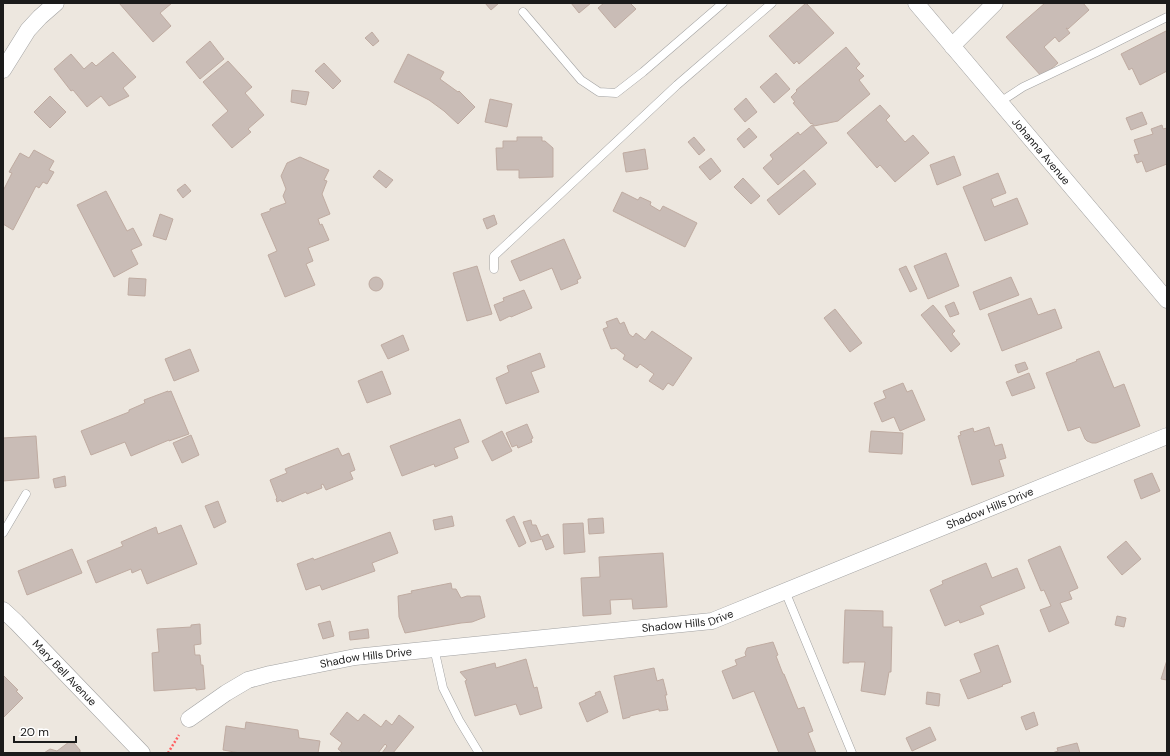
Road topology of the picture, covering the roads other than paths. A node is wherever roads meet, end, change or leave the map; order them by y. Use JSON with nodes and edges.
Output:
{"nodes":[{"id":1,"x":56,"y":3,"type":"edge"},
{"id":2,"x":723,"y":3,"type":"edge"},
{"id":3,"x":772,"y":3,"type":"edge"},
{"id":4,"x":916,"y":3,"type":"edge"},
{"id":5,"x":995,"y":3,"type":"edge"},
{"id":6,"x":524,"y":12,"type":"dead end"},
{"id":7,"x":1167,"y":17,"type":"edge"},
{"id":8,"x":952,"y":46,"type":"junction"},
{"id":9,"x":3,"y":70,"type":"edge"},
{"id":10,"x":1000,"y":102,"type":"junction"},
{"id":11,"x":494,"y":269,"type":"dead end"},
{"id":12,"x":1164,"y":292,"type":"edge"},
{"id":13,"x":1167,"y":436,"type":"edge"},
{"id":14,"x":26,"y":494,"type":"dead end"},
{"id":15,"x":3,"y":533,"type":"edge"},
{"id":16,"x":785,"y":591,"type":"junction"},
{"id":17,"x":3,"y":610,"type":"edge"},
{"id":18,"x":434,"y":648,"type":"junction"},
{"id":19,"x":189,"y":719,"type":"dead end"},
{"id":20,"x":142,"y":753,"type":"edge"},
{"id":21,"x":479,"y":753,"type":"edge"},
{"id":22,"x":852,"y":753,"type":"edge"}],
"edges":[{"from":1,"to":9,"type":"street"},
{"from":2,"to":6,"type":"lane"},
{"from":3,"to":11,"type":"lane"},
{"from":4,"to":8,"type":"street","name":"Johanna Avenue"},
{"from":5,"to":8,"type":"street"},
{"from":7,"to":10,"type":"lane"},
{"from":8,"to":10,"type":"street","name":"Johanna Avenue"},
{"from":10,"to":12,"type":"street","name":"Johanna Avenue"},
{"from":13,"to":16,"type":"street","name":"Shadow Hills Drive"},
{"from":14,"to":15,"type":"lane"},
{"from":16,"to":18,"type":"street","name":"Shadow Hills Drive"},
{"from":16,"to":22,"type":"lane"},
{"from":17,"to":20,"type":"street","name":"Mary Bell Avenue"},
{"from":18,"to":19,"type":"street","name":"Shadow Hills Drive"},
{"from":18,"to":21,"type":"lane"}]}
